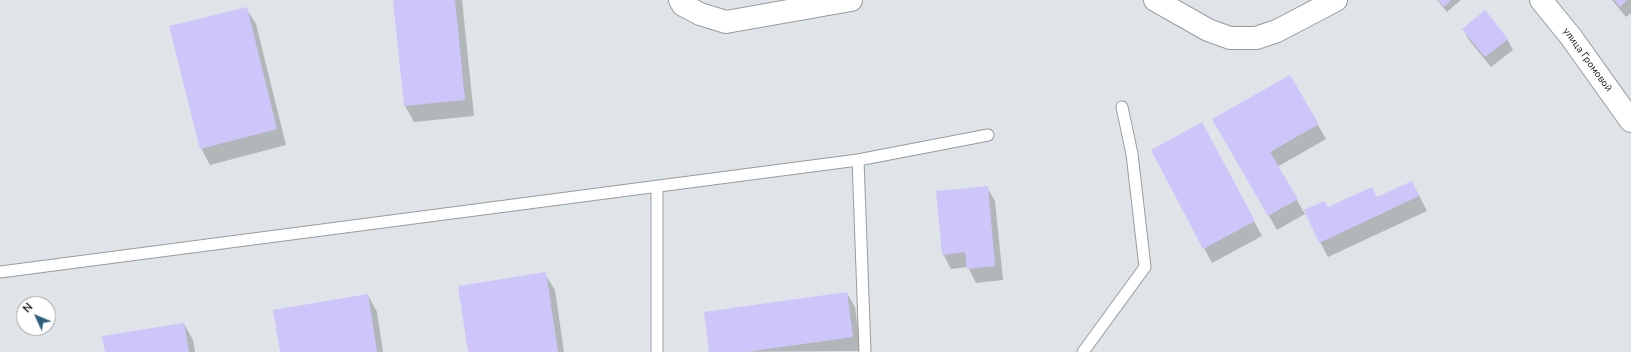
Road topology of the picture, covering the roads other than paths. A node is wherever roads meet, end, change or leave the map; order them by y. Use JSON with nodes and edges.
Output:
{"nodes":[{"id":1,"x":680,"y":0,"type":"edge"},
{"id":2,"x":851,"y":0,"type":"edge"},
{"id":3,"x":1155,"y":0,"type":"edge"},
{"id":4,"x":1336,"y":0,"type":"edge"},
{"id":5,"x":1541,"y":0,"type":"edge"},
{"id":6,"x":1122,"y":107,"type":"dead end"},
{"id":7,"x":1631,"y":121,"type":"edge"},
{"id":8,"x":988,"y":135,"type":"dead end"},
{"id":9,"x":858,"y":160,"type":"junction"},
{"id":10,"x":657,"y":187,"type":"junction"},
{"id":11,"x":0,"y":272,"type":"edge"},
{"id":12,"x":656,"y":352,"type":"edge"},
{"id":13,"x":865,"y":352,"type":"edge"},
{"id":14,"x":1083,"y":352,"type":"edge"}],
"edges":[{"from":1,"to":2,"type":"street"},
{"from":3,"to":4,"type":"street"},
{"from":5,"to":7,"type":"street","name":"улица Громовой"},
{"from":6,"to":14,"type":"lane"},
{"from":8,"to":9,"type":"lane"},
{"from":9,"to":10,"type":"lane"},
{"from":9,"to":13,"type":"lane"},
{"from":10,"to":11,"type":"lane"},
{"from":10,"to":12,"type":"lane"}]}
